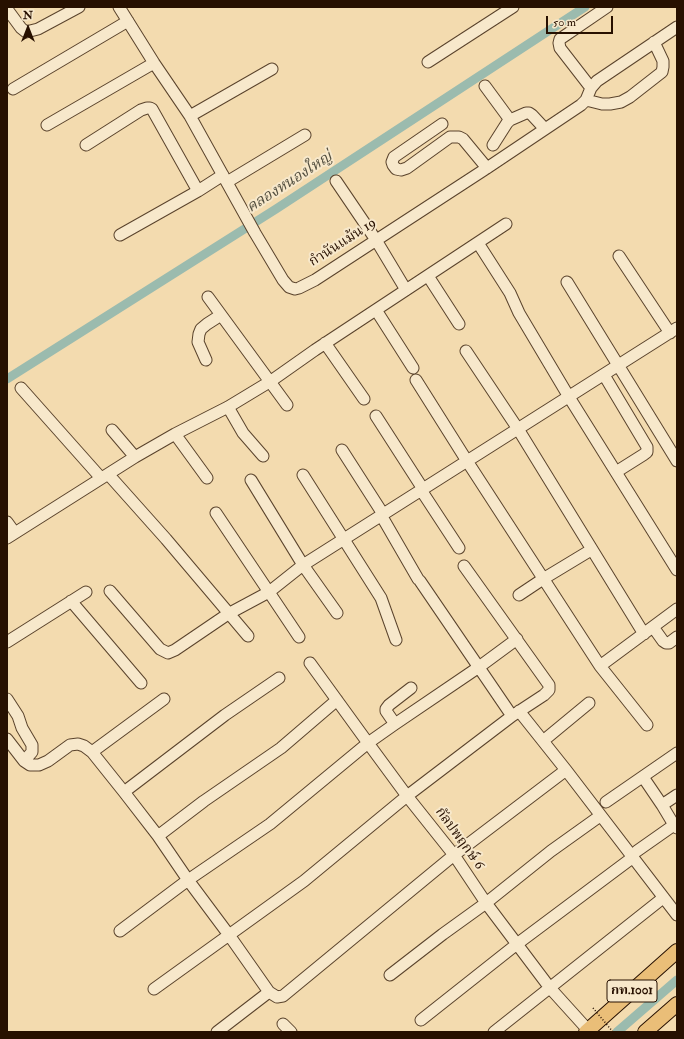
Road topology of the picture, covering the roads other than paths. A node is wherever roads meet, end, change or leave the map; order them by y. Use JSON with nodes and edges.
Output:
{"nodes":[{"id":1,"x":79,"y":7,"type":"edge"},
{"id":2,"x":119,"y":7,"type":"edge"},
{"id":3,"x":512,"y":7,"type":"edge"},
{"id":4,"x":607,"y":7,"type":"edge"},
{"id":5,"x":7,"y":9,"type":"edge"},
{"id":6,"x":128,"y":21,"type":"junction"},
{"id":7,"x":677,"y":27,"type":"edge"},
{"id":8,"x":654,"y":42,"type":"junction"},
{"id":9,"x":428,"y":62,"type":"dead end"},
{"id":10,"x":154,"y":63,"type":"junction"},
{"id":11,"x":272,"y":69,"type":"dead end"},
{"id":12,"x":571,"y":71,"type":"dead end"},
{"id":13,"x":485,"y":86,"type":"dead end"},
{"id":14,"x":13,"y":89,"type":"dead end"},
{"id":15,"x":589,"y":94,"type":"junction"},
{"id":16,"x":190,"y":116,"type":"junction"},
{"id":17,"x":510,"y":120,"type":"junction"},
{"id":18,"x":442,"y":124,"type":"dead end"},
{"id":19,"x":46,"y":125,"type":"dead end"},
{"id":20,"x":545,"y":129,"type":"junction"},
{"id":21,"x":305,"y":135,"type":"dead end"},
{"id":22,"x":86,"y":145,"type":"dead end"},
{"id":23,"x":493,"y":145,"type":"dead end"},
{"id":24,"x":487,"y":168,"type":"junction"},
{"id":25,"x":225,"y":178,"type":"junction"},
{"id":26,"x":336,"y":181,"type":"dead end"},
{"id":27,"x":198,"y":191,"type":"junction"},
{"id":28,"x":506,"y":224,"type":"dead end"},
{"id":29,"x":120,"y":235,"type":"dead end"},
{"id":30,"x":376,"y":240,"type":"junction"},
{"id":31,"x":478,"y":243,"type":"junction"},
{"id":32,"x":619,"y":256,"type":"dead end"},
{"id":33,"x":428,"y":276,"type":"junction"},
{"id":34,"x":567,"y":282,"type":"dead end"},
{"id":35,"x":406,"y":290,"type":"junction"},
{"id":36,"x":208,"y":297,"type":"dead end"},
{"id":37,"x":376,"y":310,"type":"junction"},
{"id":38,"x":221,"y":315,"type":"junction"},
{"id":39,"x":459,"y":324,"type":"dead end"},
{"id":40,"x":673,"y":330,"type":"edge"},
{"id":41,"x":326,"y":343,"type":"junction"},
{"id":42,"x":466,"y":351,"type":"dead end"},
{"id":43,"x":206,"y":360,"type":"dead end"},
{"id":44,"x":618,"y":366,"type":"junction"},
{"id":45,"x":413,"y":368,"type":"dead end"},
{"id":46,"x":604,"y":375,"type":"junction"},
{"id":47,"x":416,"y":380,"type":"dead end"},
{"id":48,"x":271,"y":381,"type":"junction"},
{"id":49,"x":21,"y":388,"type":"dead end"},
{"id":50,"x":569,"y":397,"type":"junction"},
{"id":51,"x":364,"y":399,"type":"dead end"},
{"id":52,"x":287,"y":405,"type":"dead end"},
{"id":53,"x":228,"y":407,"type":"junction"},
{"id":54,"x":376,"y":416,"type":"dead end"},
{"id":55,"x":518,"y":429,"type":"junction"},
{"id":56,"x":112,"y":430,"type":"dead end"},
{"id":57,"x":175,"y":434,"type":"junction"},
{"id":58,"x":342,"y":450,"type":"dead end"},
{"id":59,"x":263,"y":456,"type":"dead end"},
{"id":60,"x":135,"y":457,"type":"junction"},
{"id":61,"x":467,"y":461,"type":"junction"},
{"id":62,"x":677,"y":461,"type":"edge"},
{"id":63,"x":616,"y":472,"type":"junction"},
{"id":64,"x":303,"y":475,"type":"dead end"},
{"id":65,"x":104,"y":476,"type":"junction"},
{"id":66,"x":207,"y":478,"type":"dead end"},
{"id":67,"x":251,"y":480,"type":"dead end"},
{"id":68,"x":422,"y":489,"type":"junction"},
{"id":69,"x":216,"y":513,"type":"dead end"},
{"id":70,"x":382,"y":515,"type":"junction"},
{"id":71,"x":7,"y":522,"type":"edge"},
{"id":72,"x":11,"y":536,"type":"edge"},
{"id":73,"x":344,"y":540,"type":"junction"},
{"id":74,"x":459,"y":548,"type":"dead end"},
{"id":75,"x":591,"y":550,"type":"junction"},
{"id":76,"x":303,"y":565,"type":"junction"},
{"id":77,"x":464,"y":566,"type":"dead end"},
{"id":78,"x":677,"y":570,"type":"edge"},
{"id":79,"x":543,"y":578,"type":"junction"},
{"id":80,"x":110,"y":591,"type":"dead end"},
{"id":81,"x":86,"y":592,"type":"dead end"},
{"id":82,"x":269,"y":592,"type":"junction"},
{"id":83,"x":519,"y":595,"type":"dead end"},
{"id":84,"x":71,"y":601,"type":"junction"},
{"id":85,"x":677,"y":609,"type":"edge"},
{"id":86,"x":337,"y":613,"type":"dead end"},
{"id":87,"x":228,"y":614,"type":"junction"},
{"id":88,"x":653,"y":627,"type":"junction"},
{"id":89,"x":644,"y":634,"type":"junction"},
{"id":90,"x":248,"y":636,"type":"dead end"},
{"id":91,"x":299,"y":637,"type":"dead end"},
{"id":92,"x":677,"y":637,"type":"edge"},
{"id":93,"x":517,"y":639,"type":"junction"},
{"id":94,"x":396,"y":640,"type":"dead end"},
{"id":95,"x":7,"y":642,"type":"edge"},
{"id":96,"x":310,"y":663,"type":"dead end"},
{"id":97,"x":600,"y":666,"type":"junction"},
{"id":98,"x":479,"y":667,"type":"junction"},
{"id":99,"x":279,"y":678,"type":"dead end"},
{"id":100,"x":141,"y":683,"type":"dead end"},
{"id":101,"x":412,"y":688,"type":"dead end"},
{"id":102,"x":164,"y":698,"type":"dead end"},
{"id":103,"x":7,"y":699,"type":"edge"},
{"id":104,"x":337,"y":700,"type":"junction"},
{"id":105,"x":589,"y":703,"type":"dead end"},
{"id":106,"x":516,"y":713,"type":"junction"},
{"id":107,"x":395,"y":724,"type":"junction"},
{"id":108,"x":647,"y":725,"type":"dead end"},
{"id":109,"x":7,"y":739,"type":"edge"},
{"id":110,"x":543,"y":741,"type":"junction"},
{"id":111,"x":368,"y":743,"type":"junction"},
{"id":112,"x":92,"y":752,"type":"junction"},
{"id":113,"x":677,"y":753,"type":"edge"},
{"id":114,"x":24,"y":761,"type":"junction"},
{"id":115,"x":566,"y":770,"type":"junction"},
{"id":116,"x":643,"y":777,"type":"junction"},
{"id":117,"x":124,"y":792,"type":"junction"},
{"id":118,"x":677,"y":795,"type":"edge"},
{"id":119,"x":407,"y":796,"type":"junction"},
{"id":120,"x":606,"y":802,"type":"dead end"},
{"id":121,"x":662,"y":805,"type":"junction"},
{"id":122,"x":600,"y":816,"type":"junction"},
{"id":123,"x":675,"y":826,"type":"edge"},
{"id":124,"x":158,"y":836,"type":"junction"},
{"id":125,"x":635,"y":854,"type":"junction"},
{"id":126,"x":454,"y":855,"type":"junction"},
{"id":127,"x":188,"y":880,"type":"junction"},
{"id":128,"x":663,"y":898,"type":"junction"},
{"id":129,"x":486,"y":904,"type":"junction"},
{"id":130,"x":676,"y":912,"type":"edge"},
{"id":131,"x":120,"y":931,"type":"dead end"},
{"id":132,"x":229,"y":935,"type":"junction"},
{"id":133,"x":517,"y":944,"type":"junction"},
{"id":134,"x":677,"y":951,"type":"edge"},
{"id":135,"x":390,"y":974,"type":"dead end"},
{"id":136,"x":550,"y":988,"type":"junction"},
{"id":137,"x":154,"y":989,"type":"dead end"},
{"id":138,"x":269,"y":992,"type":"junction"},
{"id":139,"x":677,"y":1004,"type":"edge"},
{"id":140,"x":421,"y":1020,"type":"dead end"},
{"id":141,"x":587,"y":1031,"type":"edge"},
{"id":142,"x":217,"y":1032,"type":"edge"},
{"id":143,"x":494,"y":1032,"type":"edge"},
{"id":144,"x":645,"y":1032,"type":"edge"}],
"edges":[{"from":1,"to":5,"type":"street"},
{"from":2,"to":6,"type":"street","name":"กำนันแม้น 19"},
{"from":3,"to":9,"type":"street"},
{"from":4,"to":15,"type":"street"},
{"from":6,"to":10,"type":"street","name":"กำนันแม้น 19"},
{"from":6,"to":14,"type":"street"},
{"from":7,"to":8,"type":"street","name":"กำนันแม้น 19"},
{"from":8,"to":15,"type":"street","name":"กำนันแม้น 19"},
{"from":8,"to":15,"type":"street"},
{"from":10,"to":16,"type":"street","name":"กำนันแม้น 19"},
{"from":10,"to":19,"type":"street"},
{"from":11,"to":16,"type":"street"},
{"from":12,"to":15,"type":"street"},
{"from":13,"to":17,"type":"street"},
{"from":15,"to":20,"type":"street","name":"กำนันแม้น 19"},
{"from":16,"to":25,"type":"street","name":"กำนันแม้น 19"},
{"from":17,"to":20,"type":"street"},
{"from":17,"to":23,"type":"street"},
{"from":18,"to":24,"type":"street"},
{"from":20,"to":24,"type":"street","name":"กำนันแม้น 19"},
{"from":21,"to":25,"type":"street"},
{"from":22,"to":27,"type":"street"},
{"from":24,"to":30,"type":"street","name":"กำนันแม้น 19"},
{"from":25,"to":27,"type":"street"},
{"from":25,"to":30,"type":"street","name":"กำนันแม้น 19"},
{"from":26,"to":30,"type":"street"},
{"from":27,"to":29,"type":"street"},
{"from":28,"to":31,"type":"street"},
{"from":30,"to":35,"type":"street"},
{"from":31,"to":33,"type":"street"},
{"from":31,"to":50,"type":"street"},
{"from":32,"to":40,"type":"street"},
{"from":33,"to":35,"type":"street"},
{"from":33,"to":39,"type":"street"},
{"from":34,"to":44,"type":"street"},
{"from":35,"to":37,"type":"street"},
{"from":36,"to":38,"type":"street"},
{"from":37,"to":41,"type":"street"},
{"from":37,"to":45,"type":"street"},
{"from":38,"to":43,"type":"street"},
{"from":38,"to":48,"type":"street"},
{"from":40,"to":44,"type":"street"},
{"from":41,"to":48,"type":"street"},
{"from":41,"to":51,"type":"street"},
{"from":42,"to":55,"type":"street"},
{"from":44,"to":46,"type":"street"},
{"from":44,"to":62,"type":"street"},
{"from":46,"to":50,"type":"street"},
{"from":46,"to":63,"type":"street"},
{"from":47,"to":61,"type":"street"},
{"from":48,"to":52,"type":"street"},
{"from":48,"to":53,"type":"street"},
{"from":49,"to":65,"type":"street"},
{"from":50,"to":55,"type":"street"},
{"from":50,"to":63,"type":"street"},
{"from":53,"to":57,"type":"street"},
{"from":53,"to":59,"type":"street"},
{"from":54,"to":68,"type":"street"},
{"from":55,"to":61,"type":"street"},
{"from":55,"to":75,"type":"street"},
{"from":56,"to":60,"type":"street"},
{"from":57,"to":60,"type":"street"},
{"from":57,"to":66,"type":"street"},
{"from":58,"to":70,"type":"street"},
{"from":60,"to":65,"type":"street"},
{"from":61,"to":68,"type":"street"},
{"from":61,"to":79,"type":"street"},
{"from":63,"to":78,"type":"street"},
{"from":64,"to":73,"type":"street"},
{"from":65,"to":72,"type":"street"},
{"from":65,"to":87,"type":"street"},
{"from":67,"to":76,"type":"street"},
{"from":68,"to":70,"type":"street"},
{"from":68,"to":74,"type":"street"},
{"from":69,"to":82,"type":"street"},
{"from":70,"to":73,"type":"street"},
{"from":70,"to":98,"type":"street"},
{"from":71,"to":72,"type":"street"},
{"from":73,"to":76,"type":"street"},
{"from":73,"to":94,"type":"street"},
{"from":75,"to":79,"type":"street"},
{"from":75,"to":89,"type":"street"},
{"from":76,"to":82,"type":"street"},
{"from":76,"to":86,"type":"street"},
{"from":77,"to":93,"type":"street"},
{"from":79,"to":83,"type":"street"},
{"from":79,"to":97,"type":"street"},
{"from":80,"to":87,"type":"street"},
{"from":81,"to":84,"type":"street"},
{"from":82,"to":87,"type":"street"},
{"from":82,"to":91,"type":"street"},
{"from":84,"to":95,"type":"street"},
{"from":84,"to":100,"type":"street"},
{"from":85,"to":88,"type":"street"},
{"from":87,"to":90,"type":"street"},
{"from":88,"to":89,"type":"street"},
{"from":88,"to":92,"type":"street"},
{"from":89,"to":97,"type":"street"},
{"from":93,"to":98,"type":"street"},
{"from":93,"to":106,"type":"street"},
{"from":96,"to":104,"type":"street","name":"กัลปพฤกษ์ 6"},
{"from":97,"to":108,"type":"street"},
{"from":98,"to":106,"type":"street"},
{"from":98,"to":107,"type":"street"},
{"from":99,"to":117,"type":"street"},
{"from":101,"to":107,"type":"street"},
{"from":102,"to":112,"type":"street"},
{"from":103,"to":114,"type":"street"},
{"from":104,"to":111,"type":"street","name":"กัลปพฤกษ์ 6"},
{"from":104,"to":124,"type":"street"},
{"from":105,"to":110,"type":"street"},
{"from":106,"to":110,"type":"street"},
{"from":106,"to":119,"type":"street"},
{"from":107,"to":111,"type":"street"},
{"from":109,"to":114,"type":"street"},
{"from":110,"to":115,"type":"street"},
{"from":111,"to":119,"type":"street","name":"กัลปพฤกษ์ 6"},
{"from":111,"to":127,"type":"street"},
{"from":112,"to":114,"type":"street"},
{"from":112,"to":117,"type":"street"},
{"from":113,"to":116,"type":"street"},
{"from":115,"to":122,"type":"street"},
{"from":115,"to":126,"type":"street"},
{"from":116,"to":120,"type":"street"},
{"from":116,"to":121,"type":"street"},
{"from":117,"to":124,"type":"street"},
{"from":118,"to":121,"type":"street"},
{"from":119,"to":126,"type":"street","name":"กัลปพฤกษ์ 6"},
{"from":119,"to":132,"type":"street"},
{"from":121,"to":123,"type":"street"},
{"from":122,"to":125,"type":"street"},
{"from":122,"to":129,"type":"street"},
{"from":123,"to":125,"type":"street"},
{"from":124,"to":127,"type":"street"},
{"from":125,"to":128,"type":"street"},
{"from":125,"to":133,"type":"street"},
{"from":126,"to":129,"type":"street","name":"กัลปพฤกษ์ 6"},
{"from":126,"to":138,"type":"street"},
{"from":127,"to":131,"type":"street"},
{"from":127,"to":132,"type":"street"},
{"from":128,"to":130,"type":"street"},
{"from":128,"to":136,"type":"street"},
{"from":129,"to":133,"type":"street","name":"กัลปพฤกษ์ 6"},
{"from":129,"to":135,"type":"street"},
{"from":132,"to":137,"type":"street"},
{"from":132,"to":138,"type":"street"},
{"from":133,"to":136,"type":"street","name":"กัลปพฤกษ์ 6"},
{"from":133,"to":140,"type":"street"},
{"from":134,"to":141,"type":"main road","number":"กท.1001"},
{"from":136,"to":141,"type":"street","name":"กัลปพฤกษ์ 6"},
{"from":136,"to":143,"type":"street"},
{"from":138,"to":142,"type":"street"},
{"from":139,"to":144,"type":"main road","number":"กท.1001"}]}
